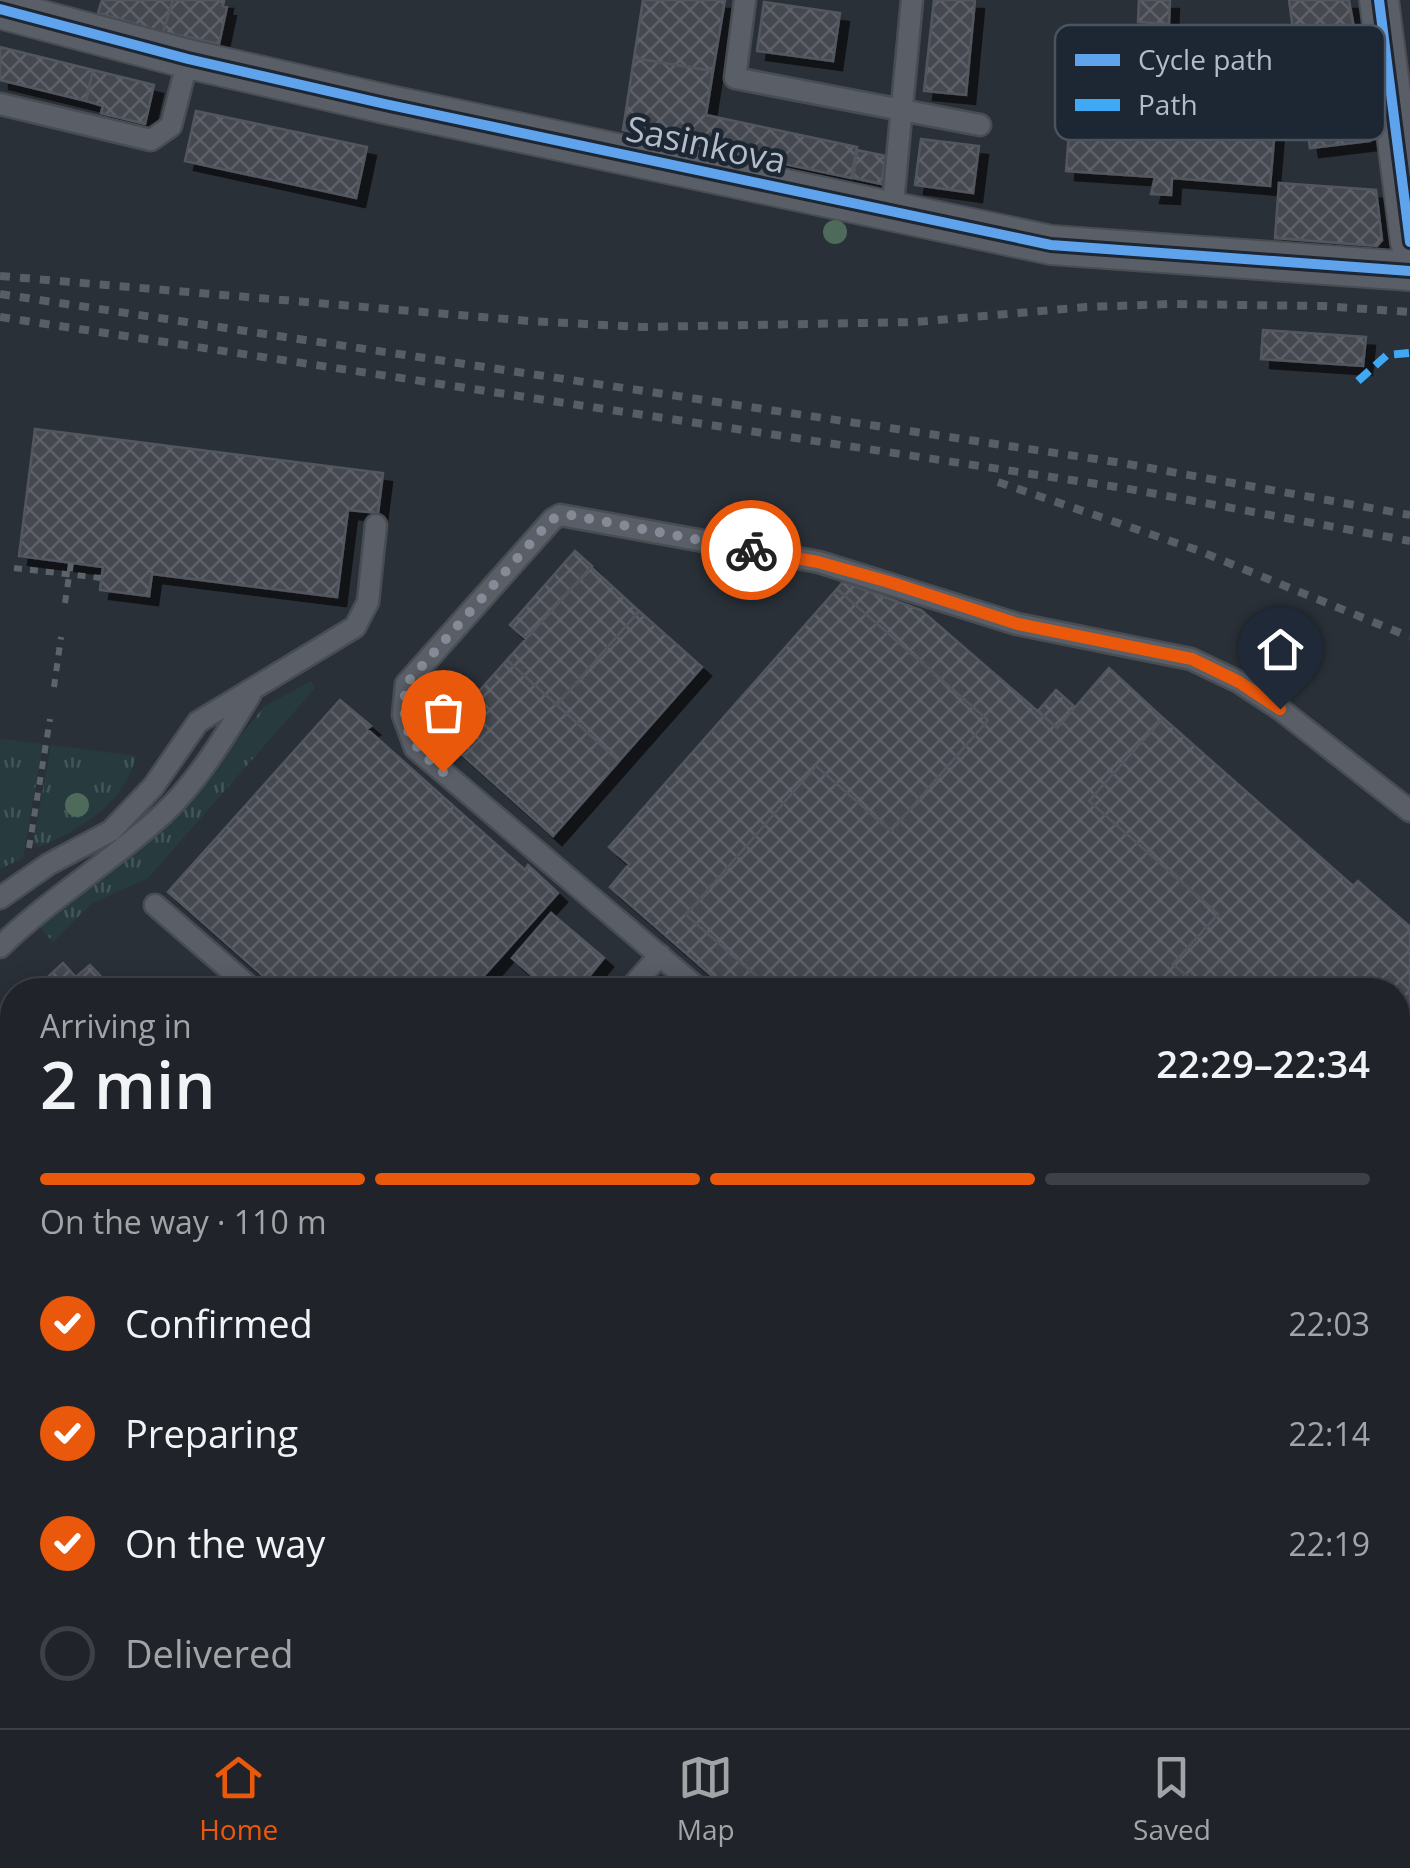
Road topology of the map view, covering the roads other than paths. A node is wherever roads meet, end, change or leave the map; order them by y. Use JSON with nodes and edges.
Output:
{"nodes":[{"id":1,"x":745,"y":0,"type":"edge"},
{"id":2,"x":912,"y":0,"type":"edge"},
{"id":3,"x":1379,"y":0,"type":"edge"},
{"id":4,"x":0,"y":10,"type":"edge"},
{"id":5,"x":1382,"y":25,"type":"edge"},
{"id":6,"x":1385,"y":47,"type":"edge"},
{"id":7,"x":188,"y":59,"type":"junction"},
{"id":8,"x":0,"y":104,"type":"edge"},
{"id":9,"x":902,"y":110,"type":"junction"},
{"id":10,"x":980,"y":125,"type":"dead end"},
{"id":11,"x":892,"y":213,"type":"junction"},
{"id":12,"x":1410,"y":242,"type":"edge"},
{"id":13,"x":1410,"y":271,"type":"edge"},
{"id":14,"x":376,"y":525,"type":"dead end"},
{"id":15,"x":253,"y":690,"type":"junction"},
{"id":16,"x":1410,"y":811,"type":"edge"},
{"id":17,"x":0,"y":898,"type":"edge"},
{"id":18,"x":155,"y":905,"type":"dead end"},
{"id":19,"x":0,"y":947,"type":"edge"},
{"id":20,"x":660,"y":955,"type":"junction"},
{"id":21,"x":238,"y":978,"type":"edge"},
{"id":22,"x":640,"y":978,"type":"edge"},
{"id":23,"x":686,"y":978,"type":"edge"}],
"edges":[{"from":1,"to":9,"type":"lane"},
{"from":2,"to":9,"type":"lane"},
{"from":3,"to":5,"type":"street"},
{"from":4,"to":7,"type":"street","name":"Sasinkova"},
{"from":6,"to":12,"type":"street"},
{"from":7,"to":8,"type":"lane"},
{"from":7,"to":11,"type":"street","name":"Sasinkova"},
{"from":9,"to":10,"type":"lane"},
{"from":9,"to":11,"type":"lane"},
{"from":11,"to":13,"type":"street","name":"Sasinkova"},
{"from":14,"to":15,"type":"lane"},
{"from":15,"to":17,"type":"lane"},
{"from":15,"to":19,"type":"lane"},
{"from":16,"to":20,"type":"lane"},
{"from":18,"to":21,"type":"lane"},
{"from":20,"to":22,"type":"lane"},
{"from":20,"to":23,"type":"lane"}]}
